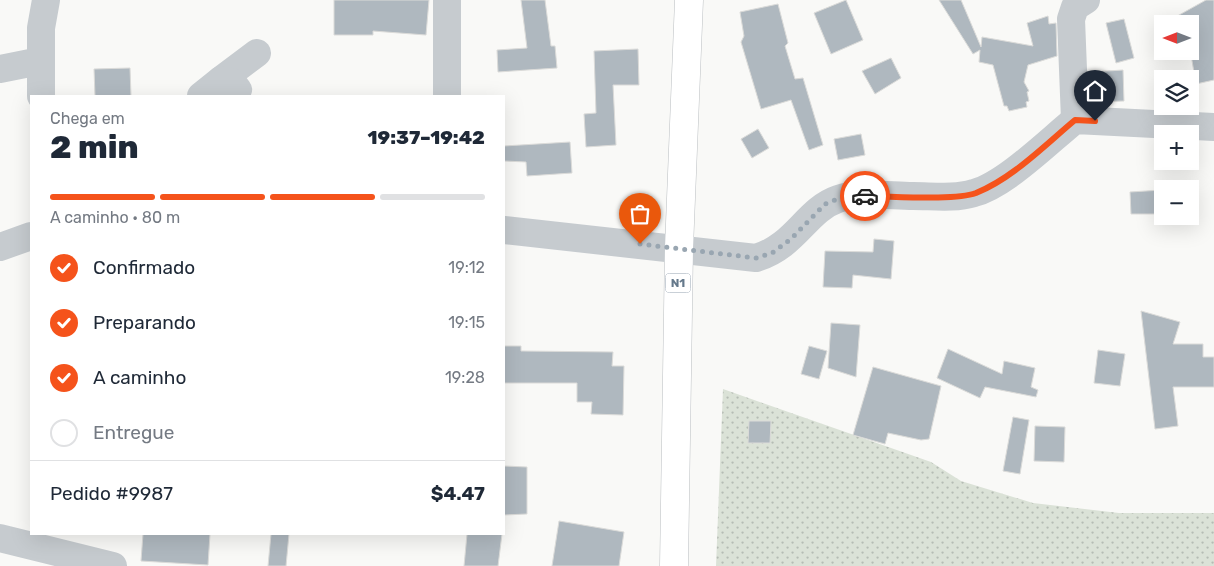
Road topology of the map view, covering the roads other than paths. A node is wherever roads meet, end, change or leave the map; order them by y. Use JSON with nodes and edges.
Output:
{"nodes":[{"id":1,"x":46,"y":0,"type":"edge"},
{"id":2,"x":447,"y":0,"type":"edge"},
{"id":3,"x":689,"y":0,"type":"edge"},
{"id":4,"x":1086,"y":0,"type":"edge"},
{"id":5,"x":257,"y":54,"type":"dead end"},
{"id":6,"x":40,"y":61,"type":"junction"},
{"id":7,"x":0,"y":69,"type":"edge"},
{"id":8,"x":219,"y":91,"type":"edge"},
{"id":9,"x":41,"y":95,"type":"edge"},
{"id":10,"x":447,"y":95,"type":"edge"},
{"id":11,"x":1075,"y":120,"type":"junction"},
{"id":12,"x":1214,"y":127,"type":"edge"},
{"id":13,"x":505,"y":230,"type":"edge"},
{"id":14,"x":30,"y":236,"type":"edge"},
{"id":15,"x":0,"y":247,"type":"edge"},
{"id":16,"x":679,"y":248,"type":"junction"},
{"id":17,"x":0,"y":538,"type":"edge"},
{"id":18,"x":113,"y":566,"type":"edge"},
{"id":19,"x":674,"y":566,"type":"edge"}],
"edges":[{"from":1,"to":6,"type":"street"},
{"from":2,"to":10,"type":"street"},
{"from":3,"to":16,"type":"highway","number":"N1"},
{"from":4,"to":11,"type":"street"},
{"from":5,"to":8,"type":"street"},
{"from":6,"to":7,"type":"street"},
{"from":6,"to":9,"type":"street"},
{"from":11,"to":12,"type":"street"},
{"from":11,"to":16,"type":"street"},
{"from":13,"to":16,"type":"street"},
{"from":14,"to":15,"type":"street"},
{"from":16,"to":19,"type":"highway","number":"N1"},
{"from":17,"to":18,"type":"street"}]}
